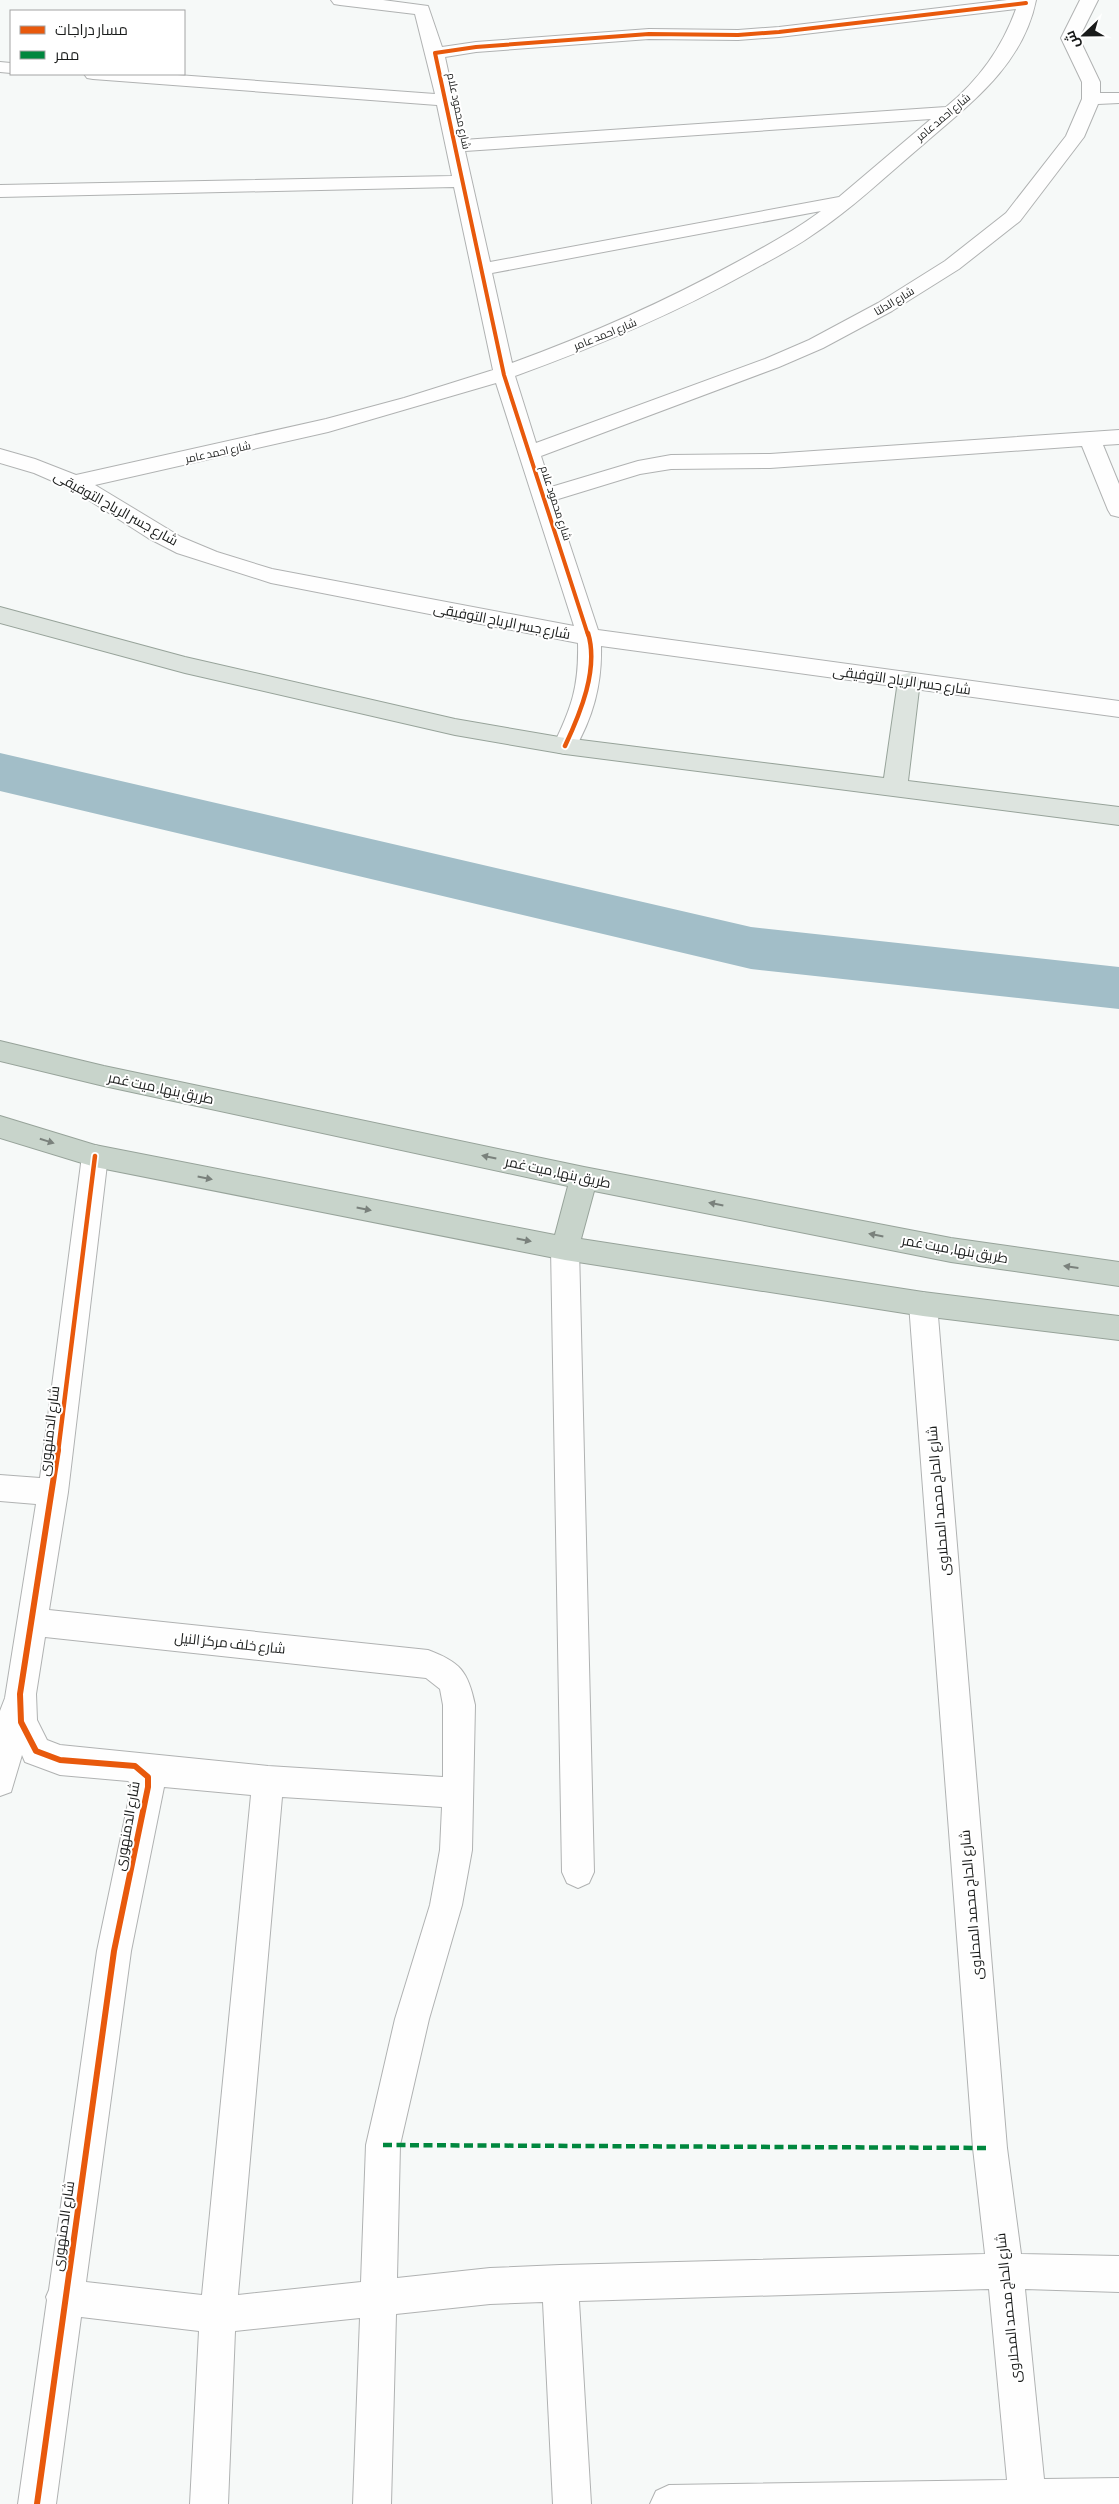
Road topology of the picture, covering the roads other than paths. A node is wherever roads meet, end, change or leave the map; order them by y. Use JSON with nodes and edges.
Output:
{"nodes":[{"id":1,"x":340,"y":0,"type":"edge"},
{"id":2,"x":1089,"y":0,"type":"edge"},
{"id":3,"x":1026,"y":1,"type":"edge"},
{"id":4,"x":421,"y":5,"type":"edge"},
{"id":5,"x":435,"y":53,"type":"junction"},
{"id":6,"x":107,"y":75,"type":"edge"},
{"id":7,"x":1119,"y":98,"type":"edge"},
{"id":8,"x":446,"y":100,"type":"junction"},
{"id":9,"x":1091,"y":100,"type":"junction"},
{"id":10,"x":949,"y":112,"type":"junction"},
{"id":11,"x":456,"y":146,"type":"junction"},
{"id":12,"x":463,"y":181,"type":"junction"},
{"id":13,"x":0,"y":191,"type":"edge"},
{"id":14,"x":845,"y":201,"type":"junction"},
{"id":15,"x":482,"y":269,"type":"junction"},
{"id":16,"x":504,"y":375,"type":"junction"},
{"id":17,"x":1119,"y":437,"type":"edge"},
{"id":18,"x":1090,"y":439,"type":"junction"},
{"id":19,"x":529,"y":453,"type":"junction"},
{"id":20,"x":0,"y":456,"type":"edge"},
{"id":21,"x":74,"y":482,"type":"junction"},
{"id":22,"x":543,"y":497,"type":"junction"},
{"id":23,"x":1119,"y":510,"type":"edge"},
{"id":24,"x":0,"y":615,"type":"edge"},
{"id":25,"x":589,"y":638,"type":"junction"},
{"id":26,"x":909,"y":681,"type":"junction"},
{"id":27,"x":1119,"y":709,"type":"edge"},
{"id":28,"x":565,"y":746,"type":"junction"},
{"id":29,"x":896,"y":788,"type":"junction"},
{"id":30,"x":1119,"y":816,"type":"edge"},
{"id":31,"x":0,"y":1050,"type":"edge"},
{"id":32,"x":0,"y":1127,"type":"edge"},
{"id":33,"x":95,"y":1156,"type":"junction"},
{"id":34,"x":584,"y":1178,"type":"junction"},
{"id":35,"x":565,"y":1248,"type":"junction"},
{"id":36,"x":1119,"y":1274,"type":"edge"},
{"id":37,"x":923,"y":1304,"type":"junction"},
{"id":38,"x":1119,"y":1328,"type":"edge"},
{"id":39,"x":0,"y":1488,"type":"edge"},
{"id":40,"x":53,"y":1492,"type":"junction"},
{"id":41,"x":33,"y":1622,"type":"junction"},
{"id":42,"x":20,"y":1694,"type":"junction"},
{"id":43,"x":140,"y":1769,"type":"junction"},
{"id":44,"x":0,"y":1780,"type":"edge"},
{"id":45,"x":268,"y":1781,"type":"junction"},
{"id":46,"x":458,"y":1793,"type":"junction"},
{"id":47,"x":578,"y":1872,"type":"dead end"},
{"id":48,"x":1005,"y":2271,"type":"junction"},
{"id":49,"x":1119,"y":2274,"type":"edge"},
{"id":50,"x":560,"y":2283,"type":"junction"},
{"id":51,"x":64,"y":2297,"type":"junction"},
{"id":52,"x":380,"y":2299,"type":"junction"},
{"id":53,"x":218,"y":2315,"type":"junction"},
{"id":54,"x":1119,"y":2497,"type":"edge"},
{"id":55,"x":1028,"y":2501,"type":"edge"},
{"id":56,"x":37,"y":2504,"type":"edge"},
{"id":57,"x":209,"y":2504,"type":"edge"},
{"id":58,"x":372,"y":2504,"type":"edge"},
{"id":59,"x":572,"y":2504,"type":"edge"},
{"id":60,"x":669,"y":2504,"type":"edge"}],
"edges":[{"from":1,"to":4,"type":"street"},
{"from":2,"to":9,"type":"street"},
{"from":3,"to":5,"type":"street"},
{"from":3,"to":10,"type":"street","name":"شارع احمد عامر"},
{"from":4,"to":5,"type":"street","name":"شارع محمود علام"},
{"from":5,"to":8,"type":"street","name":"شارع محمود علام"},
{"from":6,"to":8,"type":"street"},
{"from":7,"to":9,"type":"street"},
{"from":8,"to":11,"type":"street","name":"شارع محمود علام"},
{"from":9,"to":19,"type":"street","name":"شارع الدلتا"},
{"from":10,"to":11,"type":"street"},
{"from":10,"to":14,"type":"street","name":"شارع احمد عامر"},
{"from":11,"to":12,"type":"street","name":"شارع محمود علام"},
{"from":12,"to":13,"type":"street"},
{"from":12,"to":15,"type":"street","name":"شارع محمود علام"},
{"from":14,"to":15,"type":"street"},
{"from":14,"to":16,"type":"street","name":"شارع احمد عامر"},
{"from":15,"to":16,"type":"street","name":"شارع محمود علام"},
{"from":16,"to":19,"type":"street","name":"شارع محمود علام"},
{"from":16,"to":21,"type":"street","name":"شارع احمد عامر"},
{"from":17,"to":18,"type":"street"},
{"from":18,"to":22,"type":"street"},
{"from":18,"to":23,"type":"street"},
{"from":19,"to":22,"type":"street","name":"شارع محمود علام"},
{"from":20,"to":21,"type":"street","name":"شارع جسر الرياح التوفيقى"},
{"from":21,"to":25,"type":"street","name":"شارع جسر الرياح التوفيقى"},
{"from":22,"to":25,"type":"street","name":"شارع محمود علام"},
{"from":24,"to":28,"type":"main road"},
{"from":25,"to":26,"type":"street","name":"شارع جسر الرياح التوفيقى"},
{"from":25,"to":28,"type":"street","name":"شارع محمود علام"},
{"from":26,"to":27,"type":"street","name":"شارع جسر الرياح التوفيقى"},
{"from":26,"to":29,"type":"main road"},
{"from":28,"to":29,"type":"main road"},
{"from":29,"to":30,"type":"main road"},
{"from":34,"to":31,"type":"highway","name":"طريق بنها, ميت غمر","one_way":true},
{"from":32,"to":33,"type":"highway","one_way":true},
{"from":33,"to":35,"type":"highway","one_way":true},
{"from":33,"to":40,"type":"street","name":"شارع الدمنهورى"},
{"from":34,"to":35,"type":"highway"},
{"from":36,"to":34,"type":"highway","name":"طريق بنها, ميت غمر","one_way":true},
{"from":35,"to":37,"type":"highway"},
{"from":35,"to":47,"type":"street"},
{"from":37,"to":38,"type":"highway"},
{"from":37,"to":48,"type":"street","name":"شارع الحاج محمد المحلاوى"},
{"from":39,"to":40,"type":"street"},
{"from":40,"to":41,"type":"street","name":"شارع الدمنهورى"},
{"from":41,"to":42,"type":"street","name":"شارع الدمنهورى"},
{"from":41,"to":46,"type":"street","name":"شارع خلف مركز النيل"},
{"from":42,"to":43,"type":"street","name":"شارع الدمنهورى"},
{"from":42,"to":44,"type":"street"},
{"from":43,"to":45,"type":"street"},
{"from":43,"to":51,"type":"street","name":"شارع الدمنهورى"},
{"from":45,"to":46,"type":"street"},
{"from":45,"to":53,"type":"street"},
{"from":46,"to":52,"type":"street"},
{"from":48,"to":49,"type":"street"},
{"from":48,"to":50,"type":"street"},
{"from":48,"to":55,"type":"street","name":"شارع الحاج محمد المحلاوى"},
{"from":50,"to":52,"type":"street"},
{"from":50,"to":59,"type":"street"},
{"from":51,"to":53,"type":"street"},
{"from":51,"to":56,"type":"street","name":"شارع الدمنهورى"},
{"from":52,"to":53,"type":"street"},
{"from":52,"to":58,"type":"street"},
{"from":53,"to":57,"type":"street"},
{"from":54,"to":55,"type":"street"},
{"from":55,"to":60,"type":"street"}]}
